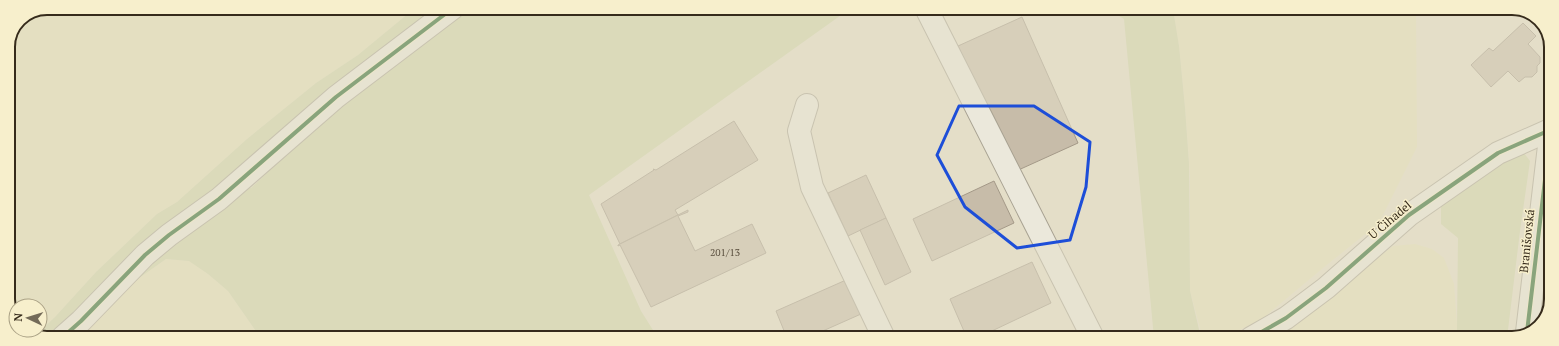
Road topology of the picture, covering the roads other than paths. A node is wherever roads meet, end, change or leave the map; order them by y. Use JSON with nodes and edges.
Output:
{"nodes":[{"id":1,"x":444,"y":15,"type":"edge"},
{"id":2,"x":930,"y":15,"type":"edge"},
{"id":3,"x":807,"y":104,"type":"dead end"},
{"id":4,"x":1544,"y":133,"type":"edge"},
{"id":5,"x":1544,"y":183,"type":"edge"},
{"id":6,"x":1528,"y":327,"type":"edge"},
{"id":7,"x":70,"y":331,"type":"edge"},
{"id":8,"x":881,"y":331,"type":"edge"},
{"id":9,"x":1089,"y":331,"type":"edge"},
{"id":10,"x":1263,"y":331,"type":"edge"}],
"edges":[{"from":1,"to":7,"type":"street"},
{"from":2,"to":9,"type":"street"},
{"from":3,"to":8,"type":"street"},
{"from":4,"to":10,"type":"street","name":"U Čihadel"},
{"from":5,"to":6,"type":"street","name":"Branišovská"}]}
